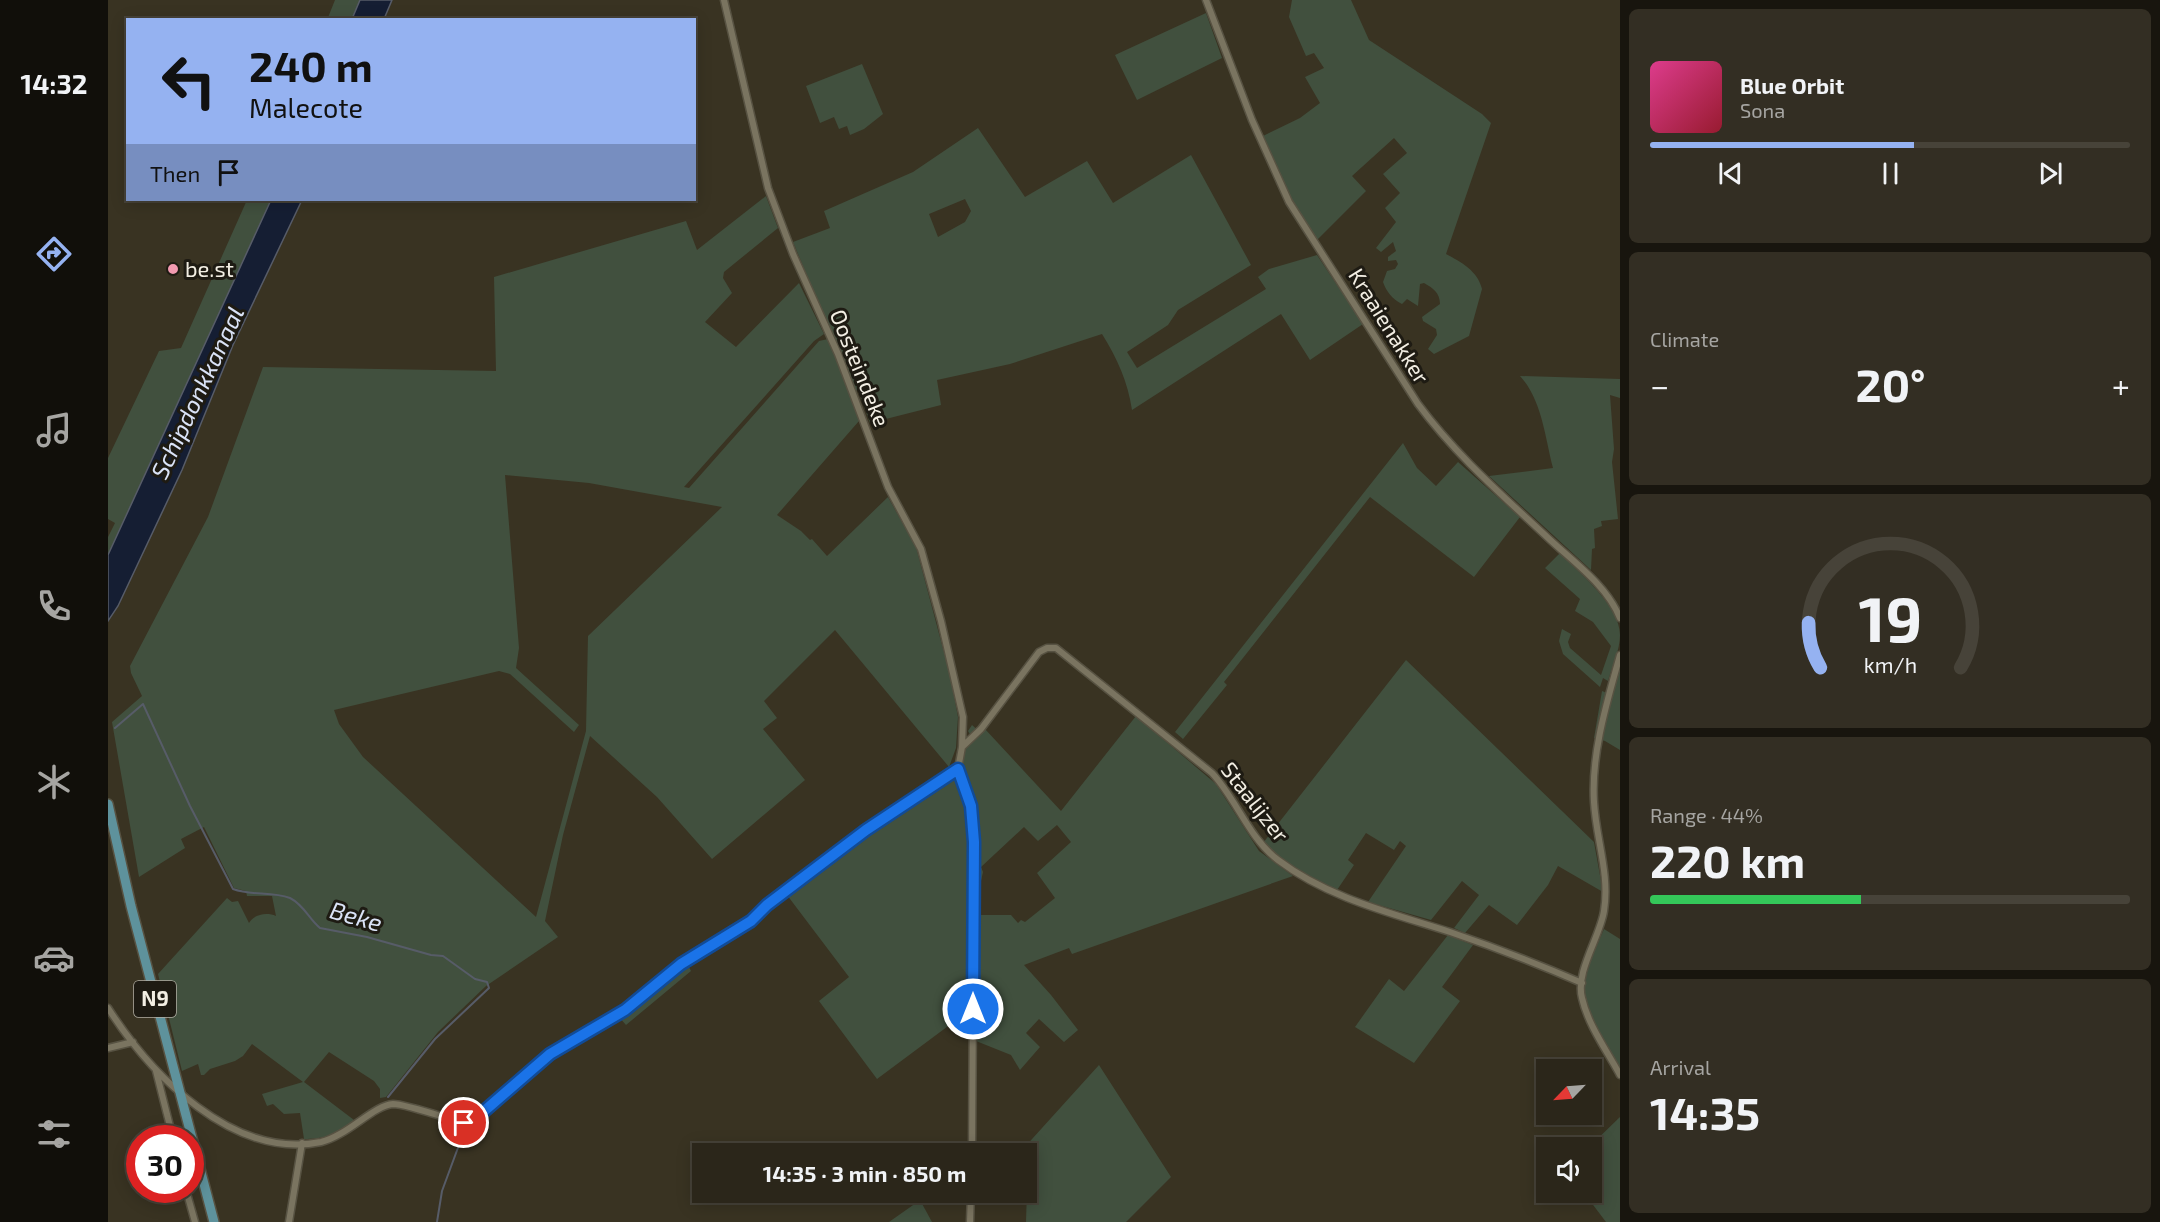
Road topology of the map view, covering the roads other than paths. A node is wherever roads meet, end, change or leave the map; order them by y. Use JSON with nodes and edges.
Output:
{"nodes":[{"id":1,"x":724,"y":0,"type":"edge"},
{"id":2,"x":1206,"y":0,"type":"edge"},
{"id":3,"x":1620,"y":618,"type":"edge"},
{"id":4,"x":1620,"y":655,"type":"edge"},
{"id":5,"x":962,"y":747,"type":"junction"},
{"id":6,"x":959,"y":771,"type":"junction"},
{"id":7,"x":108,"y":804,"type":"edge"},
{"id":8,"x":1582,"y":983,"type":"junction"},
{"id":9,"x":108,"y":1008,"type":"edge"},
{"id":10,"x":133,"y":1042,"type":"junction"},
{"id":11,"x":108,"y":1048,"type":"edge"},
{"id":12,"x":155,"y":1071,"type":"junction"},
{"id":13,"x":1620,"y":1075,"type":"edge"},
{"id":14,"x":179,"y":1092,"type":"junction"},
{"id":15,"x":170,"y":1125,"type":"edge"},
{"id":16,"x":302,"y":1143,"type":"junction"},
{"id":17,"x":972,"y":1143,"type":"edge"},
{"id":18,"x":190,"y":1203,"type":"edge"},
{"id":19,"x":971,"y":1203,"type":"edge"},
{"id":20,"x":195,"y":1222,"type":"edge"},
{"id":21,"x":214,"y":1222,"type":"edge"},
{"id":22,"x":289,"y":1222,"type":"edge"},
{"id":23,"x":970,"y":1222,"type":"edge"}],
"edges":[{"from":1,"to":5,"type":"street","name":"Oosteindeke"},
{"from":2,"to":3,"type":"street","name":"Kraaienakker"},
{"from":4,"to":8,"type":"street"},
{"from":5,"to":6,"type":"street","name":"Oosteindeke"},
{"from":5,"to":8,"type":"street","name":"Staalijzer"},
{"from":6,"to":16,"type":"street"},
{"from":6,"to":17,"type":"street"},
{"from":7,"to":14,"type":"main road","number":"N9"},
{"from":8,"to":13,"type":"street"},
{"from":9,"to":10,"type":"street"},
{"from":10,"to":11,"type":"street"},
{"from":10,"to":12,"type":"street"},
{"from":12,"to":14,"type":"street"},
{"from":12,"to":15,"type":"street"},
{"from":14,"to":16,"type":"street"},
{"from":14,"to":21,"type":"main road","number":"N9"},
{"from":16,"to":22,"type":"street"},
{"from":18,"to":20,"type":"street"},
{"from":19,"to":23,"type":"street"}]}
